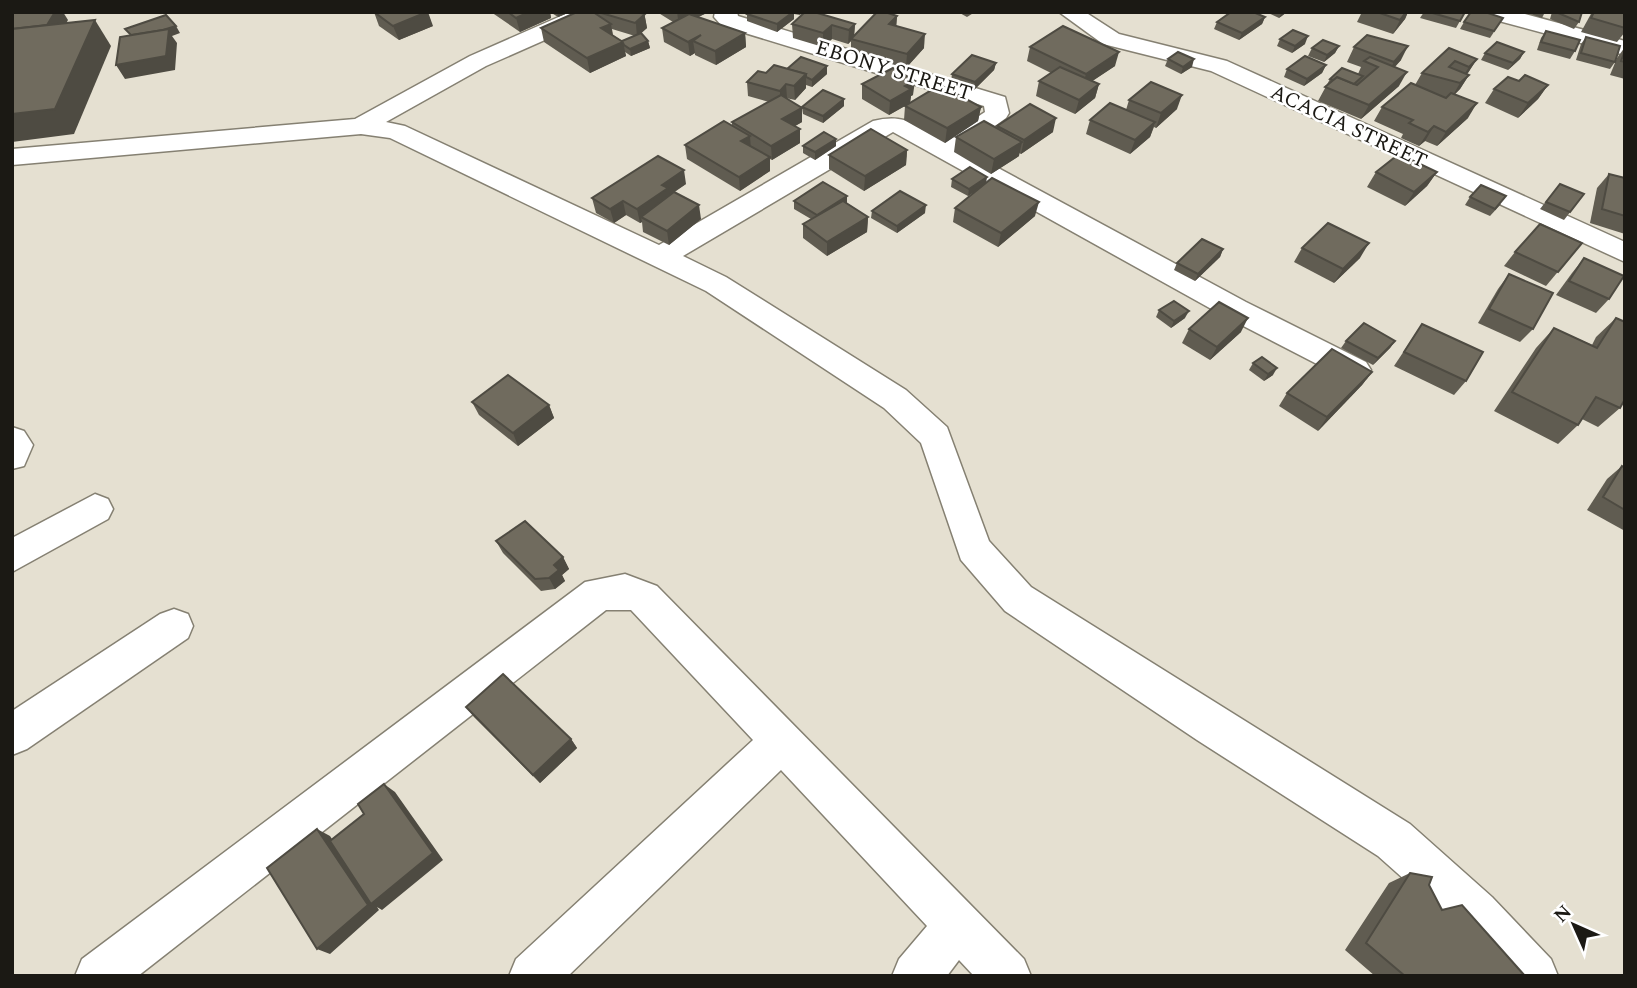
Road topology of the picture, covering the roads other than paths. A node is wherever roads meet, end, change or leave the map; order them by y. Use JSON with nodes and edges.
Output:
{"nodes":[{"id":1,"x":589,"y":12,"type":"edge"},
{"id":2,"x":726,"y":12,"type":"edge"},
{"id":3,"x":1070,"y":12,"type":"edge"},
{"id":4,"x":1492,"y":12,"type":"edge"},
{"id":5,"x":1625,"y":48,"type":"edge"},
{"id":6,"x":360,"y":126,"type":"junction"},
{"id":7,"x":945,"y":150,"type":"junction"},
{"id":8,"x":12,"y":157,"type":"edge"},
{"id":9,"x":1625,"y":253,"type":"edge"},
{"id":10,"x":662,"y":256,"type":"junction"},
{"id":11,"x":1355,"y":370,"type":"edge"},
{"id":12,"x":12,"y":440,"type":"edge"},
{"id":13,"x":12,"y":456,"type":"edge"},
{"id":14,"x":95,"y":509,"type":"dead end"},
{"id":15,"x":12,"y":556,"type":"edge"},
{"id":16,"x":174,"y":626,"type":"dead end"},
{"id":17,"x":12,"y":735,"type":"edge"},
{"id":18,"x":783,"y":740,"type":"junction"},
{"id":19,"x":958,"y":925,"type":"junction"},
{"id":20,"x":100,"y":976,"type":"edge"},
{"id":21,"x":533,"y":976,"type":"edge"},
{"id":22,"x":916,"y":976,"type":"edge"},
{"id":23,"x":1007,"y":976,"type":"edge"},
{"id":24,"x":1534,"y":976,"type":"edge"}],
"edges":[{"from":1,"to":6,"type":"street"},
{"from":2,"to":7,"type":"street","name":"EBONY STREET"},
{"from":3,"to":9,"type":"street","name":"ACACIA STREET"},
{"from":4,"to":5,"type":"street"},
{"from":6,"to":8,"type":"street"},
{"from":6,"to":10,"type":"street"},
{"from":7,"to":10,"type":"street"},
{"from":7,"to":11,"type":"street"},
{"from":10,"to":24,"type":"street"},
{"from":12,"to":13,"type":"street"},
{"from":14,"to":15,"type":"street"},
{"from":16,"to":17,"type":"street"},
{"from":18,"to":19,"type":"street"},
{"from":18,"to":20,"type":"street"},
{"from":18,"to":21,"type":"street"},
{"from":19,"to":22,"type":"street"},
{"from":19,"to":23,"type":"street"}]}
